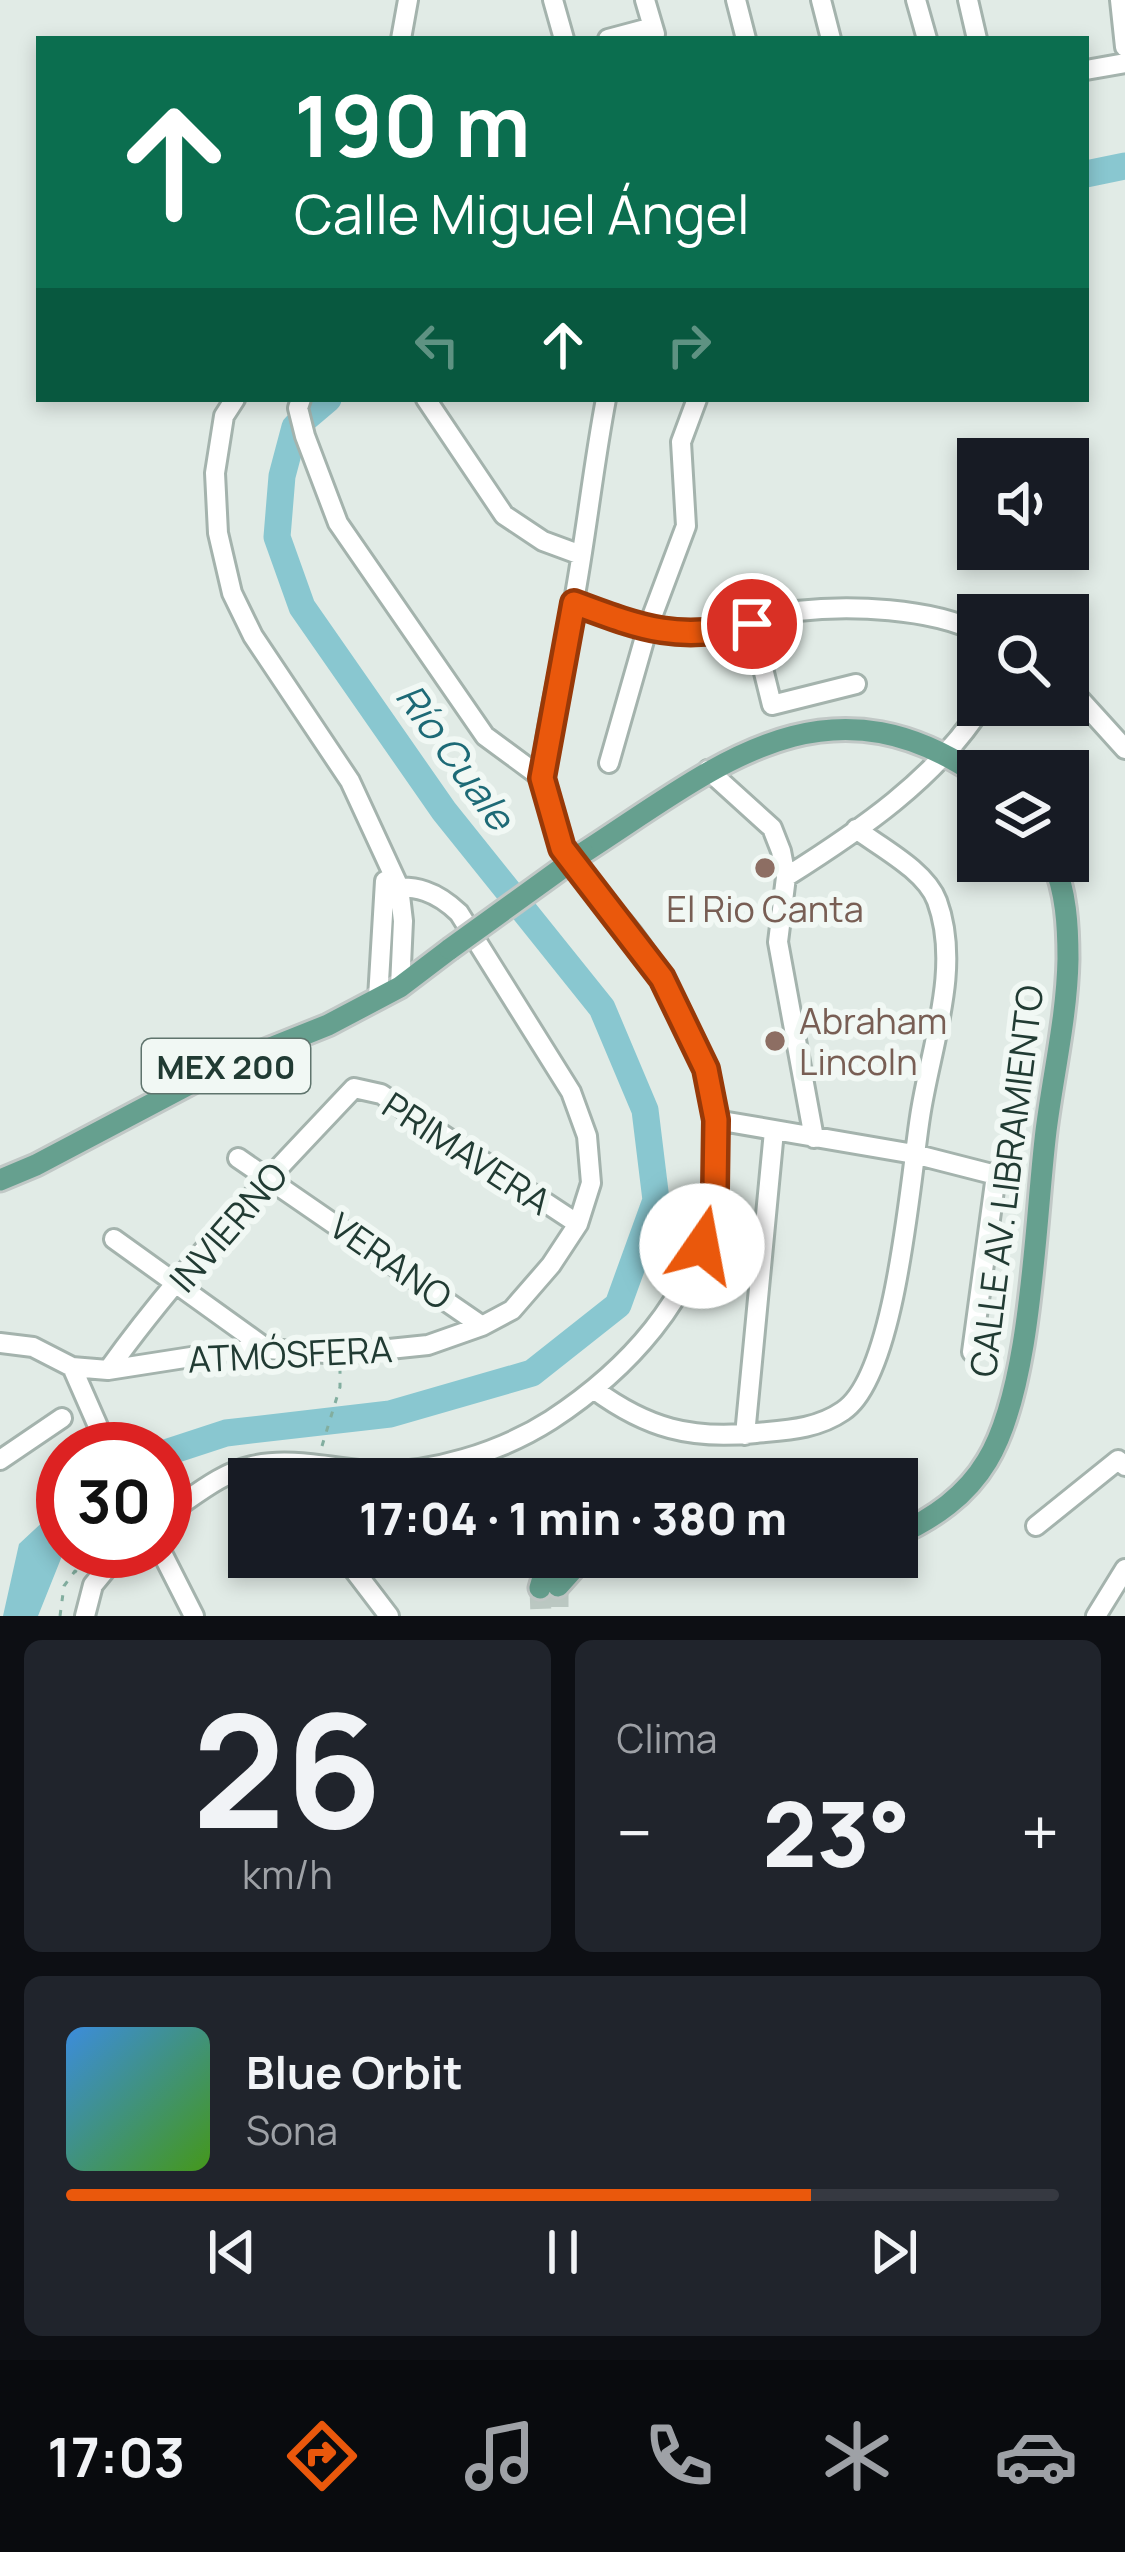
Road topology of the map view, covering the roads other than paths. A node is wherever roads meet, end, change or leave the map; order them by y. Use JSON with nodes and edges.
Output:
{"nodes":[{"id":1,"x":408,"y":0,"type":"edge"},
{"id":2,"x":553,"y":0,"type":"edge"},
{"id":3,"x":645,"y":0,"type":"edge"},
{"id":4,"x":736,"y":0,"type":"edge"},
{"id":5,"x":821,"y":0,"type":"edge"},
{"id":6,"x":916,"y":0,"type":"edge"},
{"id":7,"x":968,"y":0,"type":"edge"},
{"id":8,"x":1120,"y":0,"type":"edge"},
{"id":9,"x":654,"y":33,"type":"edge"},
{"id":10,"x":402,"y":36,"type":"edge"},
{"id":11,"x":563,"y":36,"type":"edge"},
{"id":12,"x":745,"y":36,"type":"edge"},
{"id":13,"x":830,"y":36,"type":"edge"},
{"id":14,"x":926,"y":36,"type":"edge"},
{"id":15,"x":976,"y":36,"type":"edge"},
{"id":16,"x":1125,"y":47,"type":"edge"},
{"id":17,"x":1125,"y":63,"type":"edge"},
{"id":18,"x":1089,"y":69,"type":"edge"},
{"id":19,"x":233,"y":402,"type":"edge"},
{"id":20,"x":300,"y":402,"type":"edge"},
{"id":21,"x":428,"y":402,"type":"edge"},
{"id":22,"x":606,"y":402,"type":"edge"},
{"id":23,"x":696,"y":402,"type":"edge"},
{"id":24,"x":581,"y":555,"type":"junction"},
{"id":25,"x":574,"y":603,"type":"junction"},
{"id":26,"x":752,"y":624,"type":"junction"},
{"id":27,"x":957,"y":625,"type":"edge"},
{"id":28,"x":647,"y":630,"type":"junction"},
{"id":29,"x":856,"y":683,"type":"dead end"},
{"id":30,"x":1089,"y":707,"type":"edge"},
{"id":31,"x":968,"y":726,"type":"edge"},
{"id":32,"x":1122,"y":740,"type":"edge"},
{"id":33,"x":947,"y":755,"type":"junction"},
{"id":34,"x":957,"y":762,"type":"edge"},
{"id":35,"x":608,"y":763,"type":"dead end"},
{"id":36,"x":708,"y":770,"type":"junction"},
{"id":37,"x":542,"y":778,"type":"junction"},
{"id":38,"x":856,"y":830,"type":"junction"},
{"id":39,"x":573,"y":850,"type":"junction"},
{"id":40,"x":786,"y":878,"type":"junction"},
{"id":41,"x":1062,"y":882,"type":"edge"},
{"id":42,"x":392,"y":888,"type":"junction"},
{"id":43,"x":400,"y":987,"type":"junction"},
{"id":44,"x":378,"y":998,"type":"junction"},
{"id":45,"x":354,"y":1088,"type":"joint"},
{"id":46,"x":716,"y":1120,"type":"junction"},
{"id":47,"x":774,"y":1131,"type":"junction"},
{"id":48,"x":814,"y":1138,"type":"junction"},
{"id":49,"x":914,"y":1154,"type":"junction"},
{"id":50,"x":238,"y":1158,"type":"dead end"},
{"id":51,"x":269,"y":1178,"type":"junction"},
{"id":52,"x":0,"y":1180,"type":"edge"},
{"id":53,"x":578,"y":1224,"type":"junction"},
{"id":54,"x":114,"y":1239,"type":"dead end"},
{"id":55,"x":176,"y":1287,"type":"junction"},
{"id":56,"x":482,"y":1326,"type":"junction"},
{"id":57,"x":0,"y":1343,"type":"edge"},
{"id":58,"x":267,"y":1349,"type":"junction"},
{"id":59,"x":972,"y":1352,"type":"dead end"},
{"id":60,"x":72,"y":1367,"type":"junction"},
{"id":61,"x":109,"y":1370,"type":"junction"},
{"id":62,"x":595,"y":1390,"type":"junction"},
{"id":63,"x":62,"y":1418,"type":"dead end"},
{"id":64,"x":94,"y":1422,"type":"edge"},
{"id":65,"x":745,"y":1435,"type":"junction"},
{"id":66,"x":0,"y":1460,"type":"edge"},
{"id":67,"x":1125,"y":1466,"type":"edge"},
{"id":68,"x":192,"y":1497,"type":"edge"},
{"id":69,"x":918,"y":1524,"type":"edge"},
{"id":70,"x":1036,"y":1526,"type":"dead end"},
{"id":71,"x":1125,"y":1569,"type":"edge"},
{"id":72,"x":99,"y":1578,"type":"edge"},
{"id":73,"x":175,"y":1578,"type":"edge"},
{"id":74,"x":360,"y":1578,"type":"edge"},
{"id":75,"x":85,"y":1616,"type":"edge"},
{"id":76,"x":194,"y":1616,"type":"edge"},
{"id":77,"x":389,"y":1616,"type":"edge"},
{"id":78,"x":1096,"y":1616,"type":"edge"}],
"edges":[{"from":1,"to":10,"type":"street"},
{"from":2,"to":11,"type":"street"},
{"from":3,"to":9,"type":"street"},
{"from":4,"to":12,"type":"street"},
{"from":5,"to":13,"type":"street"},
{"from":6,"to":14,"type":"street"},
{"from":7,"to":15,"type":"street"},
{"from":8,"to":16,"type":"street"},
{"from":17,"to":18,"type":"street"},
{"from":19,"to":42,"type":"street"},
{"from":20,"to":37,"type":"street"},
{"from":21,"to":24,"type":"street"},
{"from":22,"to":24,"type":"street"},
{"from":23,"to":28,"type":"street"},
{"from":24,"to":25,"type":"street"},
{"from":25,"to":28,"type":"street"},
{"from":25,"to":37,"type":"street"},
{"from":26,"to":27,"type":"street"},
{"from":26,"to":28,"type":"street"},
{"from":26,"to":29,"type":"street"},
{"from":28,"to":35,"type":"street"},
{"from":30,"to":32,"type":"street"},
{"from":31,"to":33,"type":"street"},
{"from":33,"to":34,"type":"main road","number":"MEX 200"},
{"from":33,"to":36,"type":"main road","number":"MEX 200"},
{"from":33,"to":38,"type":"street"},
{"from":36,"to":39,"type":"main road","number":"MEX 200"},
{"from":36,"to":40,"type":"street"},
{"from":37,"to":39,"type":"street"},
{"from":38,"to":40,"type":"street"},
{"from":38,"to":49,"type":"street"},
{"from":39,"to":43,"type":"main road","number":"MEX 200","bridge":true},
{"from":39,"to":46,"type":"street"},
{"from":40,"to":48,"type":"street"},
{"from":41,"to":69,"type":"main road","name":"CALLE AV. LIBRAMIENTO"},
{"from":42,"to":43,"type":"street"},
{"from":42,"to":44,"type":"street"},
{"from":42,"to":53,"type":"street","name":"ATMÓSFERA"},
{"from":43,"to":44,"type":"main road","number":"MEX 200"},
{"from":44,"to":52,"type":"main road","number":"MEX 200"},
{"from":45,"to":51,"type":"street","name":"INVIERNO"},
{"from":45,"to":53,"type":"street","name":"PRIMAVERA"},
{"from":46,"to":47,"type":"street"},
{"from":46,"to":62,"type":"street"},
{"from":47,"to":48,"type":"street"},
{"from":47,"to":65,"type":"street"},
{"from":48,"to":49,"type":"street"},
{"from":49,"to":59,"type":"street"},
{"from":49,"to":65,"type":"street"},
{"from":50,"to":51,"type":"street","name":"VERANO"},
{"from":51,"to":55,"type":"street","name":"INVIERNO"},
{"from":51,"to":56,"type":"street","name":"VERANO"},
{"from":53,"to":56,"type":"street","name":"ATMÓSFERA"},
{"from":54,"to":55,"type":"street"},
{"from":55,"to":58,"type":"street"},
{"from":55,"to":61,"type":"street","name":"INVIERNO"},
{"from":56,"to":58,"type":"street","name":"ATMÓSFERA"},
{"from":57,"to":60,"type":"street","name":"ATMÓSFERA"},
{"from":58,"to":61,"type":"street","name":"ATMÓSFERA"},
{"from":60,"to":61,"type":"street","name":"ATMÓSFERA"},
{"from":60,"to":64,"type":"street"},
{"from":62,"to":65,"type":"street"},
{"from":62,"to":68,"type":"street"},
{"from":63,"to":66,"type":"street"},
{"from":67,"to":70,"type":"street"},
{"from":71,"to":78,"type":"street"},
{"from":72,"to":75,"type":"street"},
{"from":73,"to":76,"type":"street"},
{"from":74,"to":77,"type":"street"}]}
